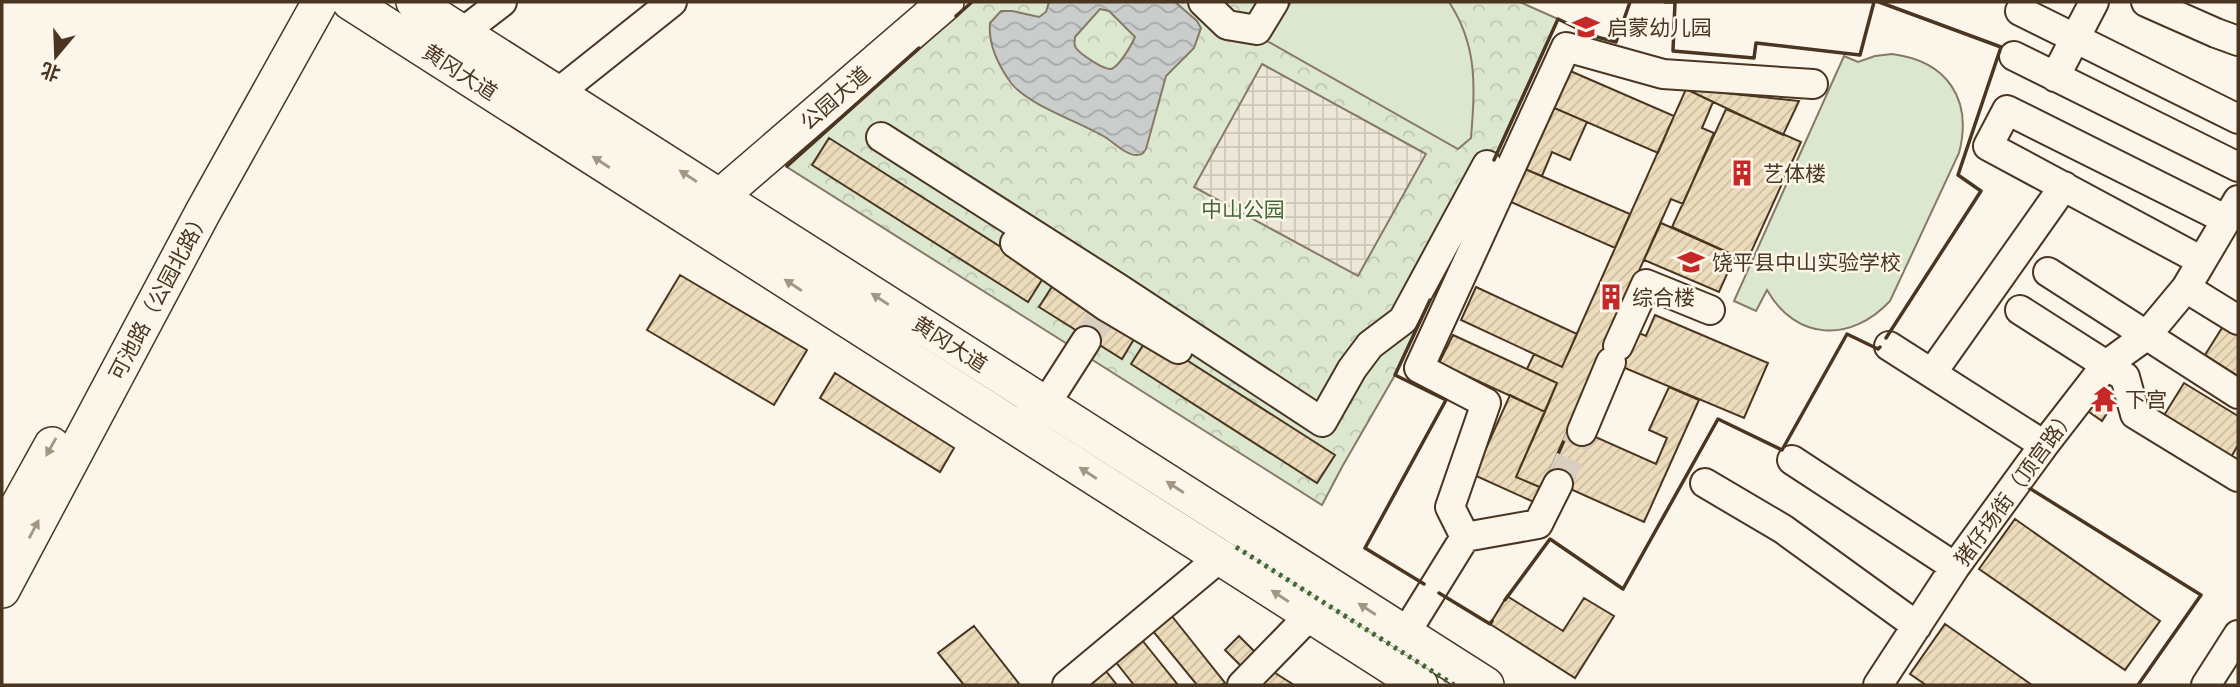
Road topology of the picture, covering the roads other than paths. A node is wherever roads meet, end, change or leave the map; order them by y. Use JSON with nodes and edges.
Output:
{"nodes":[{"id":1,"x":298,"y":2,"type":"edge"},
{"id":2,"x":320,"y":2,"type":"edge"},
{"id":3,"x":350,"y":2,"type":"edge"},
{"id":4,"x":414,"y":2,"type":"edge"},
{"id":5,"x":502,"y":2,"type":"edge"},
{"id":6,"x":672,"y":2,"type":"edge"},
{"id":7,"x":946,"y":2,"type":"edge"},
{"id":8,"x":1203,"y":2,"type":"edge"},
{"id":9,"x":1275,"y":2,"type":"edge"},
{"id":10,"x":2094,"y":2,"type":"edge"},
{"id":11,"x":2146,"y":2,"type":"edge"},
{"id":12,"x":2020,"y":10,"type":"dead end"},
{"id":13,"x":463,"y":32,"type":"dead end"},
{"id":14,"x":2076,"y":38,"type":"junction"},
{"id":15,"x":2238,"y":41,"type":"edge"},
{"id":16,"x":2014,"y":56,"type":"dead end"},
{"id":17,"x":2055,"y":77,"type":"junction"},
{"id":18,"x":1813,"y":83,"type":"dead end"},
{"id":19,"x":559,"y":92,"type":"dead end"},
{"id":20,"x":2238,"y":119,"type":"edge"},
{"id":21,"x":881,"y":137,"type":"dead end"},
{"id":22,"x":1487,"y":165,"type":"dead end"},
{"id":23,"x":2238,"y":167,"type":"edge"},
{"id":24,"x":2064,"y":186,"type":"junction"},
{"id":25,"x":723,"y":194,"type":"dead end"},
{"id":26,"x":2232,"y":210,"type":"edge"},
{"id":27,"x":2202,"y":261,"type":"junction"},
{"id":28,"x":2048,"y":272,"type":"dead end"},
{"id":29,"x":2186,"y":288,"type":"junction"},
{"id":30,"x":1710,"y":310,"type":"dead end"},
{"id":31,"x":2020,"y":310,"type":"dead end"},
{"id":32,"x":2238,"y":320,"type":"edge"},
{"id":33,"x":2146,"y":336,"type":"junction"},
{"id":34,"x":1086,"y":341,"type":"tunnel mouth"},
{"id":35,"x":1889,"y":346,"type":"dead end"},
{"id":36,"x":2106,"y":365,"type":"junction"},
{"id":37,"x":1931,"y":373,"type":"junction"},
{"id":38,"x":2238,"y":394,"type":"edge"},
{"id":39,"x":1043,"y":408,"type":"dead end"},
{"id":40,"x":1582,"y":430,"type":"tunnel mouth"},
{"id":41,"x":2044,"y":444,"type":"junction"},
{"id":42,"x":1792,"y":460,"type":"dead end"},
{"id":43,"x":2238,"y":477,"type":"edge"},
{"id":44,"x":1706,"y":483,"type":"dead end"},
{"id":45,"x":1558,"y":484,"type":"tunnel mouth"},
{"id":46,"x":2,"y":535,"type":"edge"},
{"id":47,"x":1465,"y":537,"type":"junction"},
{"id":48,"x":1223,"y":555,"type":"dead end"},
{"id":49,"x":1955,"y":567,"type":"junction"},
{"id":50,"x":2,"y":590,"type":"edge"},
{"id":51,"x":1315,"y":610,"type":"dead end"},
{"id":52,"x":1917,"y":626,"type":"junction"},
{"id":53,"x":1405,"y":635,"type":"dead end"},
{"id":54,"x":2238,"y":635,"type":"edge"},
{"id":55,"x":1067,"y":685,"type":"edge"},
{"id":56,"x":1242,"y":685,"type":"edge"},
{"id":57,"x":1420,"y":685,"type":"edge"},
{"id":58,"x":1486,"y":685,"type":"edge"},
{"id":59,"x":1878,"y":685,"type":"edge"},
{"id":60,"x":2206,"y":685,"type":"edge"}],
"edges":[{"from":1,"to":46,"type":"main road","name":"可池路（公园北路）","one_way":true},
{"from":50,"to":2,"type":"main road","name":"可池路（公园北路）","one_way":true},
{"from":57,"to":3,"type":"main road","name":"黄冈大道","one_way":true},
{"from":58,"to":4,"type":"main road","name":"黄冈大道","one_way":true},
{"from":5,"to":13,"type":"street"},
{"from":6,"to":19,"type":"street"},
{"from":7,"to":25,"type":"main road","name":"公园大道"},
{"from":8,"to":9,"type":"street"},
{"from":10,"to":14,"type":"street"},
{"from":11,"to":15,"type":"street"},
{"from":12,"to":14,"type":"street"},
{"from":14,"to":17,"type":"street"},
{"from":14,"to":20,"type":"street"},
{"from":16,"to":17,"type":"street"},
{"from":17,"to":23,"type":"street"},
{"from":18,"to":47,"type":"street"},
{"from":21,"to":22,"type":"street"},
{"from":24,"to":26,"type":"street"},
{"from":24,"to":27,"type":"street"},
{"from":24,"to":37,"type":"street"},
{"from":26,"to":27,"type":"street","name":"猪仔场街（顶宫路）"},
{"from":27,"to":29,"type":"street","name":"猪仔场街（顶宫路）"},
{"from":28,"to":33,"type":"street"},
{"from":29,"to":32,"type":"street"},
{"from":29,"to":33,"type":"street","name":"猪仔场街（顶宫路）"},
{"from":30,"to":40,"type":"street"},
{"from":31,"to":36,"type":"street"},
{"from":33,"to":36,"type":"street","name":"猪仔场街（顶宫路）"},
{"from":33,"to":38,"type":"street"},
{"from":34,"to":39,"type":"street"},
{"from":35,"to":37,"type":"street"},
{"from":36,"to":41,"type":"street","name":"猪仔场街（顶宫路）"},
{"from":36,"to":43,"type":"street"},
{"from":37,"to":41,"type":"street"},
{"from":41,"to":49,"type":"street","name":"猪仔场街（顶宫路）"},
{"from":42,"to":49,"type":"street"},
{"from":44,"to":52,"type":"street"},
{"from":45,"to":47,"type":"street"},
{"from":47,"to":53,"type":"street"},
{"from":48,"to":55,"type":"street"},
{"from":49,"to":52,"type":"street","name":"猪仔场街（顶宫路）"},
{"from":51,"to":56,"type":"street"},
{"from":52,"to":59,"type":"street","name":"猪仔场街（顶宫路）"},
{"from":54,"to":60,"type":"street"}]}
